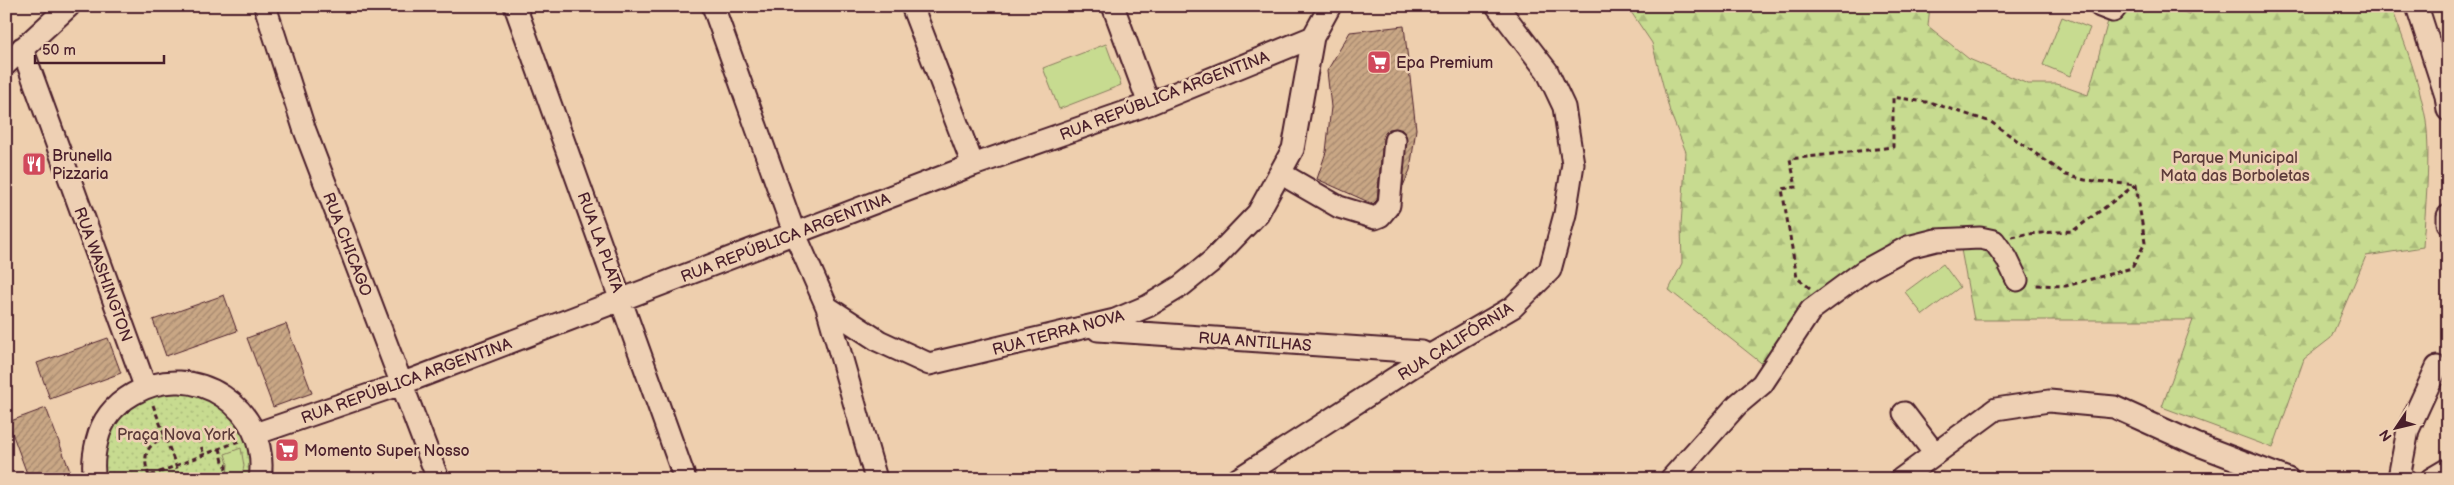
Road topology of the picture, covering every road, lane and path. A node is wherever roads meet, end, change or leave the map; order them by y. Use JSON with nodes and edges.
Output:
{"nodes":[{"id":1,"x":69,"y":6,"type":"edge"},
{"id":2,"x":265,"y":6,"type":"edge"},
{"id":3,"x":515,"y":6,"type":"edge"},
{"id":4,"x":713,"y":6,"type":"edge"},
{"id":5,"x":912,"y":6,"type":"edge"},
{"id":6,"x":1113,"y":6,"type":"edge"},
{"id":7,"x":1330,"y":6,"type":"edge"},
{"id":8,"x":1497,"y":6,"type":"edge"},
{"id":9,"x":2100,"y":6,"type":"edge"},
{"id":10,"x":2117,"y":6,"type":"edge"},
{"id":11,"x":2417,"y":6,"type":"edge"},
{"id":12,"x":1313,"y":37,"type":"junction"},
{"id":13,"x":14,"y":48,"type":"edge"},
{"id":14,"x":6,"y":64,"type":"edge"},
{"id":15,"x":1150,"y":104,"type":"junction"},
{"id":16,"x":2448,"y":110,"type":"edge"},
{"id":17,"x":1395,"y":140,"type":"dead end"},
{"id":18,"x":973,"y":165,"type":"junction"},
{"id":19,"x":1280,"y":173,"type":"junction"},
{"id":20,"x":2136,"y":185,"type":"junction"},
{"id":21,"x":2448,"y":216,"type":"edge"},
{"id":22,"x":2448,"y":223,"type":"edge"},
{"id":23,"x":794,"y":232,"type":"junction"},
{"id":24,"x":1994,"y":241,"type":"junction"},
{"id":25,"x":2022,"y":282,"type":"joint"},
{"id":26,"x":1824,"y":298,"type":"junction"},
{"id":27,"x":622,"y":300,"type":"junction"},
{"id":28,"x":827,"y":307,"type":"junction"},
{"id":29,"x":1080,"y":329,"type":"junction"},
{"id":30,"x":1428,"y":356,"type":"junction"},
{"id":31,"x":2437,"y":367,"type":"dead end"},
{"id":32,"x":401,"y":384,"type":"junction"},
{"id":33,"x":146,"y":386,"type":"junction"},
{"id":34,"x":1904,"y":413,"type":"dead end"},
{"id":35,"x":164,"y":437,"type":"junction"},
{"id":36,"x":250,"y":441,"type":"junction"},
{"id":37,"x":220,"y":448,"type":"junction"},
{"id":38,"x":204,"y":454,"type":"junction"},
{"id":39,"x":1935,"y":454,"type":"junction"},
{"id":40,"x":176,"y":466,"type":"junction"},
{"id":41,"x":2448,"y":469,"type":"edge"},
{"id":42,"x":149,"y":476,"type":"junction"},
{"id":43,"x":95,"y":479,"type":"edge"},
{"id":44,"x":142,"y":479,"type":"edge"},
{"id":45,"x":181,"y":479,"type":"edge"},
{"id":46,"x":225,"y":479,"type":"edge"},
{"id":47,"x":260,"y":479,"type":"edge"},
{"id":48,"x":438,"y":479,"type":"edge"},
{"id":49,"x":685,"y":479,"type":"edge"},
{"id":50,"x":876,"y":479,"type":"edge"},
{"id":51,"x":1238,"y":479,"type":"edge"},
{"id":52,"x":1671,"y":479,"type":"edge"},
{"id":53,"x":1901,"y":479,"type":"edge"},
{"id":54,"x":2288,"y":479,"type":"edge"},
{"id":55,"x":2404,"y":479,"type":"edge"},
{"id":56,"x":2431,"y":479,"type":"edge"}],
"edges":[{"from":1,"to":13,"type":"street"},
{"from":2,"to":32,"type":"street","name":"RUA CHICAGO"},
{"from":3,"to":27,"type":"street","name":"RUA LA PLATA"},
{"from":4,"to":23,"type":"street"},
{"from":5,"to":18,"type":"street"},
{"from":6,"to":15,"type":"street"},
{"from":7,"to":12,"type":"street","name":"RUA TERRA NOVA"},
{"from":8,"to":30,"type":"street","name":"RUA CALIFÓRNIA"},
{"from":9,"to":10,"type":"street"},
{"from":11,"to":16,"type":"street"},
{"from":12,"to":15,"type":"street","name":"RUA REPÚBLICA ARGENTINA"},
{"from":12,"to":19,"type":"street","name":"RUA TERRA NOVA"},
{"from":13,"to":14,"type":"street"},
{"from":13,"to":33,"type":"street","name":"RUA WASHINGTON"},
{"from":15,"to":18,"type":"street","name":"RUA REPÚBLICA ARGENTINA"},
{"from":17,"to":19,"type":"street"},
{"from":18,"to":23,"type":"street","name":"RUA REPÚBLICA ARGENTINA"},
{"from":19,"to":29,"type":"street","name":"RUA TERRA NOVA"},
{"from":20,"to":24,"type":"path"},
{"from":20,"to":25,"type":"path"},
{"from":20,"to":26,"type":"path"},
{"from":21,"to":22,"type":"street"},
{"from":23,"to":27,"type":"street","name":"RUA REPÚBLICA ARGENTINA"},
{"from":23,"to":28,"type":"street"},
{"from":24,"to":25,"type":"street"},
{"from":24,"to":26,"type":"street"},
{"from":26,"to":52,"type":"street"},
{"from":27,"to":32,"type":"street","name":"RUA REPÚBLICA ARGENTINA"},
{"from":27,"to":49,"type":"street","name":"RUA LA PLATA"},
{"from":28,"to":29,"type":"street","name":"RUA TERRA NOVA"},
{"from":28,"to":50,"type":"street"},
{"from":29,"to":30,"type":"street","name":"RUA ANTILHAS"},
{"from":30,"to":51,"type":"street","name":"RUA CALIFÓRNIA"},
{"from":31,"to":55,"type":"street"},
{"from":32,"to":36,"type":"street","name":"RUA REPÚBLICA ARGENTINA"},
{"from":32,"to":48,"type":"street","name":"RUA CHICAGO"},
{"from":33,"to":35,"type":"path"},
{"from":33,"to":36,"type":"street"},
{"from":33,"to":43,"type":"street"},
{"from":34,"to":39,"type":"street"},
{"from":35,"to":38,"type":"path"},
{"from":35,"to":40,"type":"path"},
{"from":35,"to":42,"type":"path"},
{"from":36,"to":37,"type":"path"},
{"from":36,"to":47,"type":"street"},
{"from":37,"to":38,"type":"path"},
{"from":37,"to":46,"type":"path"},
{"from":38,"to":40,"type":"path"},
{"from":39,"to":53,"type":"street"},
{"from":39,"to":54,"type":"street"},
{"from":40,"to":42,"type":"path"},
{"from":40,"to":45,"type":"path"},
{"from":41,"to":56,"type":"street"},
{"from":42,"to":44,"type":"path"}]}
